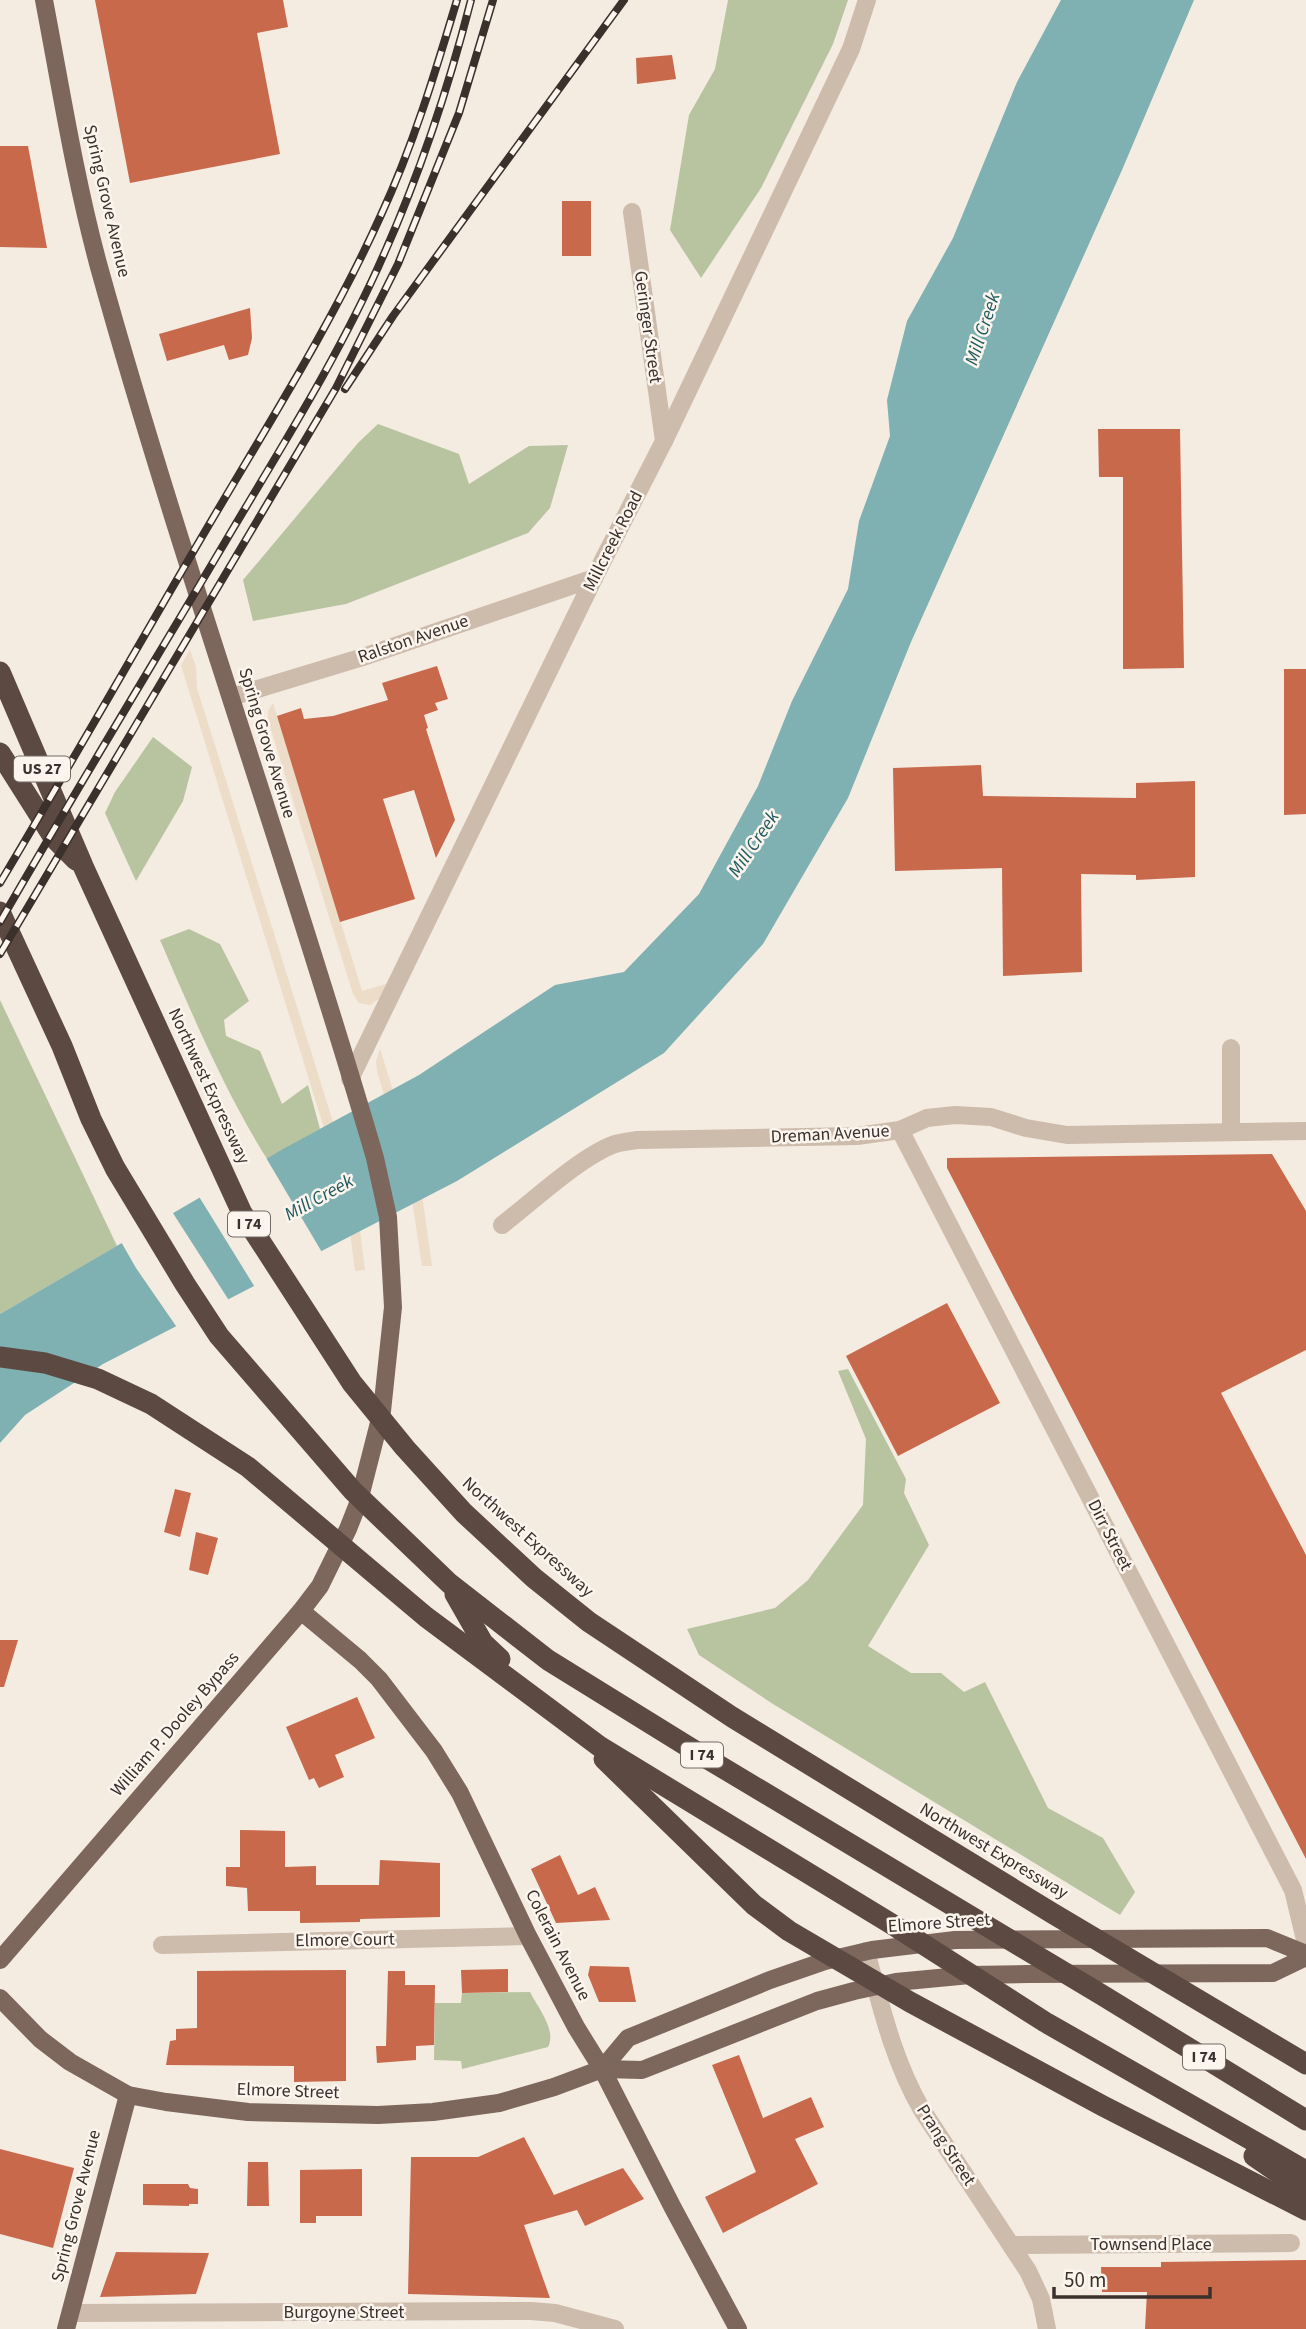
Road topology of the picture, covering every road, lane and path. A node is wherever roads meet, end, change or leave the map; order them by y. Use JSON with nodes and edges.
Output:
{"nodes":[{"id":1,"x":44,"y":0,"type":"edge"},
{"id":2,"x":867,"y":0,"type":"edge"},
{"id":3,"x":632,"y":212,"type":"dead end"},
{"id":4,"x":664,"y":441,"type":"junction"},
{"id":5,"x":594,"y":578,"type":"junction"},
{"id":6,"x":0,"y":672,"type":"edge"},
{"id":7,"x":231,"y":697,"type":"junction"},
{"id":8,"x":0,"y":753,"type":"edge"},
{"id":9,"x":83,"y":866,"type":"junction"},
{"id":10,"x":0,"y":912,"type":"edge"},
{"id":11,"x":1231,"y":1048,"type":"dead end"},
{"id":12,"x":350,"y":1079,"type":"junction"},
{"id":13,"x":901,"y":1130,"type":"junction"},
{"id":14,"x":1231,"y":1130,"type":"junction"},
{"id":15,"x":1306,"y":1131,"type":"edge"},
{"id":16,"x":502,"y":1226,"type":"dead end"},
{"id":17,"x":0,"y":1357,"type":"edge"},
{"id":18,"x":359,"y":1501,"type":"joint"},
{"id":19,"x":449,"y":1583,"type":"junction"},
{"id":20,"x":301,"y":1611,"type":"junction"},
{"id":21,"x":528,"y":1936,"type":"junction"},
{"id":22,"x":1306,"y":1944,"type":"edge"},
{"id":23,"x":162,"y":1945,"type":"dead end"},
{"id":24,"x":866,"y":1951,"type":"junction"},
{"id":25,"x":1306,"y":1955,"type":"edge"},
{"id":26,"x":0,"y":1960,"type":"edge"},
{"id":27,"x":876,"y":1986,"type":"junction"},
{"id":28,"x":0,"y":1998,"type":"edge"},
{"id":29,"x":1113,"y":2061,"type":"junction"},
{"id":30,"x":1306,"y":2064,"type":"edge"},
{"id":31,"x":602,"y":2069,"type":"junction"},
{"id":32,"x":128,"y":2095,"type":"junction"},
{"id":33,"x":1306,"y":2120,"type":"edge"},
{"id":34,"x":1306,"y":2171,"type":"edge"},
{"id":35,"x":1306,"y":2192,"type":"edge"},
{"id":36,"x":1306,"y":2210,"type":"edge"},
{"id":37,"x":1291,"y":2243,"type":"dead end"},
{"id":38,"x":1011,"y":2245,"type":"junction"},
{"id":39,"x":68,"y":2321,"type":"edge"},
{"id":40,"x":615,"y":2329,"type":"edge"},
{"id":41,"x":738,"y":2329,"type":"edge"},
{"id":42,"x":1047,"y":2329,"type":"edge"}],
"edges":[{"from":1,"to":7,"type":"main road","name":"Spring Grove Avenue"},
{"from":2,"to":4,"type":"street","name":"Millcreek Road"},
{"from":3,"to":4,"type":"street","name":"Geringer Street"},
{"from":4,"to":5,"type":"street","name":"Millcreek Road"},
{"from":5,"to":7,"type":"street","name":"Ralston Avenue"},
{"from":5,"to":12,"type":"street","name":"Millcreek Road"},
{"from":6,"to":9,"type":"highway","number":"US 27"},
{"from":7,"to":12,"type":"main road","name":"Spring Grove Avenue"},
{"from":8,"to":9,"type":"highway"},
{"from":9,"to":30,"type":"highway","name":"Northwest Expressway","number":"I 74"},
{"from":10,"to":19,"type":"highway","number":"I 74"},
{"from":11,"to":14,"type":"street"},
{"from":12,"to":18,"type":"main road","name":"Spring Grove Avenue"},
{"from":13,"to":14,"type":"street","name":"Dreman Avenue"},
{"from":13,"to":16,"type":"street","name":"Dreman Avenue"},
{"from":13,"to":22,"type":"street","name":"Dirr Street"},
{"from":14,"to":15,"type":"street","name":"Dreman Avenue"},
{"from":17,"to":29,"type":"highway"},
{"from":18,"to":20,"type":"main road","name":"William P. Dooley Bypass"},
{"from":19,"to":33,"type":"highway","number":"I 74"},
{"from":19,"to":36,"type":"highway"},
{"from":20,"to":21,"type":"main road","name":"Colerain Avenue"},
{"from":20,"to":26,"type":"main road","name":"William P. Dooley Bypass"},
{"from":21,"to":23,"type":"street","name":"Elmore Court"},
{"from":21,"to":31,"type":"main road","name":"Colerain Avenue"},
{"from":24,"to":25,"type":"main road","name":"Elmore Street"},
{"from":24,"to":27,"type":"street","name":"Prang Street"},
{"from":24,"to":31,"type":"main road","name":"Elmore Street"},
{"from":25,"to":27,"type":"main road","name":"Elmore Street"},
{"from":27,"to":31,"type":"main road","name":"Elmore Street"},
{"from":27,"to":38,"type":"street","name":"Prang Street"},
{"from":28,"to":32,"type":"main road","name":"Elmore Street"},
{"from":29,"to":34,"type":"highway"},
{"from":29,"to":35,"type":"highway"},
{"from":31,"to":32,"type":"main road","name":"Elmore Street"},
{"from":31,"to":41,"type":"main road","name":"Colerain Avenue"},
{"from":32,"to":39,"type":"main road","name":"Spring Grove Avenue"},
{"from":37,"to":38,"type":"street","name":"Townsend Place"},
{"from":38,"to":42,"type":"street","name":"Prang Street"},
{"from":39,"to":40,"type":"street","name":"Burgoyne Street"}]}
